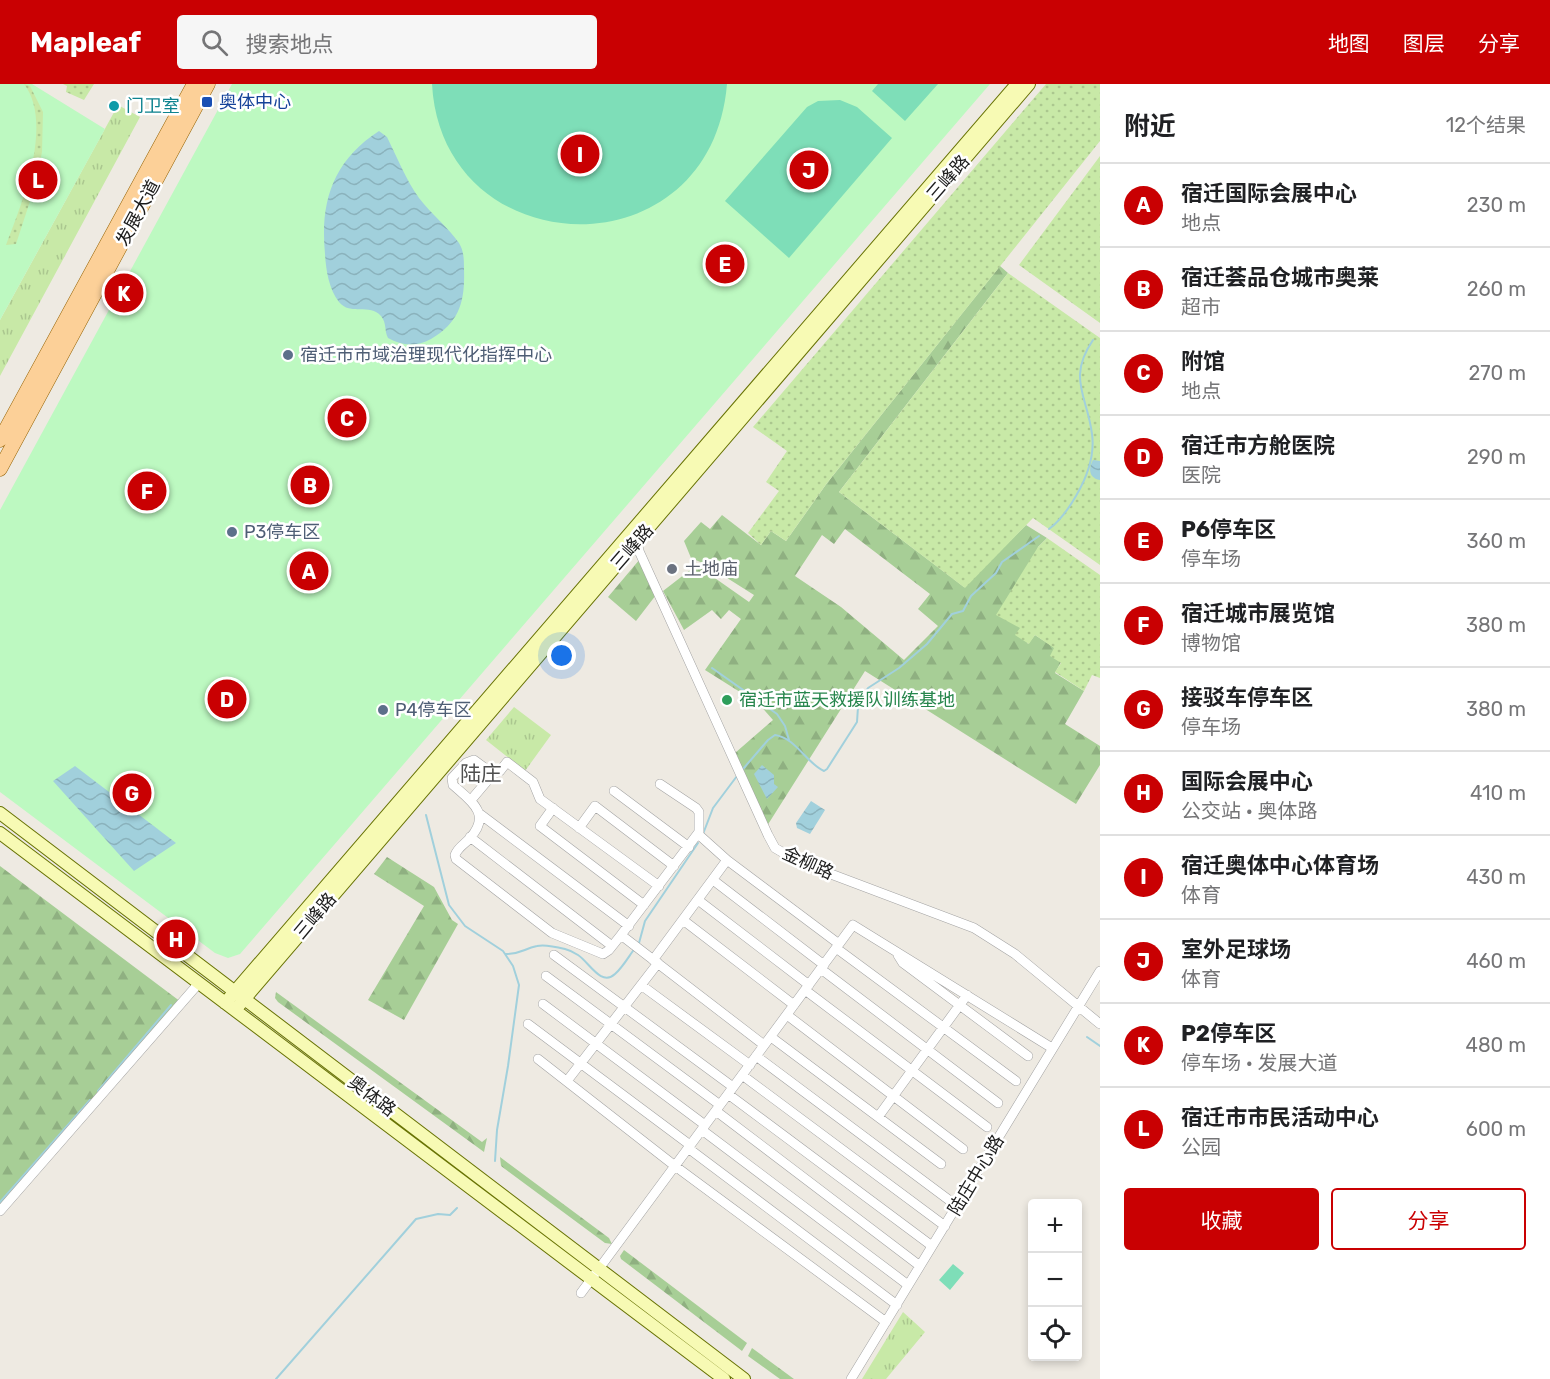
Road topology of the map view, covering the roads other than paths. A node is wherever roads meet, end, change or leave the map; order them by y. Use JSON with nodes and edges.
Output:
{"nodes":[{"id":1,"x":194,"y":84,"type":"edge"},
{"id":2,"x":208,"y":84,"type":"edge"},
{"id":3,"x":1017,"y":84,"type":"edge"},
{"id":4,"x":1029,"y":84,"type":"edge"},
{"id":5,"x":0,"y":440,"type":"edge"},
{"id":6,"x":0,"y":469,"type":"edge"},
{"id":7,"x":637,"y":541,"type":"junction"},
{"id":8,"x":439,"y":763,"type":"junction"},
{"id":9,"x":457,"y":772,"type":"junction"},
{"id":10,"x":493,"y":774,"type":"junction"},
{"id":11,"x":660,"y":784,"type":"dead end"},
{"id":12,"x":614,"y":791,"type":"dead end"},
{"id":13,"x":471,"y":801,"type":"junction"},
{"id":14,"x":553,"y":808,"type":"junction"},
{"id":15,"x":0,"y":813,"type":"edge"},
{"id":16,"x":480,"y":814,"type":"junction"},
{"id":17,"x":579,"y":828,"type":"junction"},
{"id":18,"x":0,"y":832,"type":"edge"},
{"id":19,"x":698,"y":834,"type":"junction"},
{"id":20,"x":470,"y":837,"type":"junction"},
{"id":21,"x":688,"y":847,"type":"junction"},
{"id":22,"x":727,"y":860,"type":"junction"},
{"id":23,"x":674,"y":866,"type":"junction"},
{"id":24,"x":713,"y":880,"type":"junction"},
{"id":25,"x":658,"y":886,"type":"junction"},
{"id":26,"x":698,"y":900,"type":"junction"},
{"id":27,"x":644,"y":905,"type":"junction"},
{"id":28,"x":683,"y":920,"type":"junction"},
{"id":29,"x":629,"y":926,"type":"junction"},
{"id":30,"x":621,"y":935,"type":"junction"},
{"id":31,"x":612,"y":946,"type":"junction"},
{"id":32,"x":838,"y":946,"type":"junction"},
{"id":33,"x":897,"y":952,"type":"junction"},
{"id":34,"x":554,"y":955,"type":"dead end"},
{"id":35,"x":656,"y":962,"type":"junction"},
{"id":36,"x":822,"y":967,"type":"junction"},
{"id":37,"x":1100,"y":970,"type":"edge"},
{"id":38,"x":546,"y":976,"type":"dead end"},
{"id":39,"x":199,"y":983,"type":"junction"},
{"id":40,"x":641,"y":985,"type":"junction"},
{"id":41,"x":807,"y":987,"type":"junction"},
{"id":42,"x":967,"y":995,"type":"junction"},
{"id":43,"x":240,"y":996,"type":"junction"},
{"id":44,"x":543,"y":1004,"type":"dead end"},
{"id":45,"x":794,"y":1005,"type":"junction"},
{"id":46,"x":960,"y":1005,"type":"junction"},
{"id":47,"x":1078,"y":1006,"type":"junction"},
{"id":48,"x":230,"y":1007,"type":"junction"},
{"id":49,"x":624,"y":1007,"type":"junction"},
{"id":50,"x":786,"y":1015,"type":"junction"},
{"id":51,"x":528,"y":1024,"type":"dead end"},
{"id":52,"x":611,"y":1024,"type":"junction"},
{"id":53,"x":1100,"y":1024,"type":"edge"},
{"id":54,"x":943,"y":1028,"type":"junction"},
{"id":55,"x":771,"y":1037,"type":"junction"},
{"id":56,"x":596,"y":1044,"type":"junction"},
{"id":57,"x":764,"y":1045,"type":"junction"},
{"id":58,"x":1052,"y":1048,"type":"junction"},
{"id":59,"x":927,"y":1049,"type":"junction"},
{"id":60,"x":1028,"y":1056,"type":"dead end"},
{"id":61,"x":538,"y":1059,"type":"dead end"},
{"id":62,"x":753,"y":1061,"type":"junction"},
{"id":63,"x":581,"y":1064,"type":"junction"},
{"id":64,"x":911,"y":1071,"type":"junction"},
{"id":65,"x":742,"y":1075,"type":"junction"},
{"id":66,"x":1016,"y":1081,"type":"dead end"},
{"id":67,"x":567,"y":1082,"type":"junction"},
{"id":68,"x":731,"y":1090,"type":"junction"},
{"id":69,"x":893,"y":1096,"type":"junction"},
{"id":70,"x":998,"y":1103,"type":"dead end"},
{"id":71,"x":718,"y":1108,"type":"junction"},
{"id":72,"x":878,"y":1117,"type":"junction"},
{"id":73,"x":704,"y":1127,"type":"junction"},
{"id":74,"x":987,"y":1127,"type":"dead end"},
{"id":75,"x":689,"y":1147,"type":"junction"},
{"id":76,"x":963,"y":1149,"type":"dead end"},
{"id":77,"x":941,"y":1164,"type":"dead end"},
{"id":78,"x":675,"y":1166,"type":"junction"},
{"id":79,"x":957,"y":1206,"type":"junction"},
{"id":80,"x":0,"y":1211,"type":"edge"},
{"id":81,"x":945,"y":1226,"type":"junction"},
{"id":82,"x":932,"y":1246,"type":"junction"},
{"id":83,"x":920,"y":1266,"type":"junction"},
{"id":84,"x":595,"y":1274,"type":"junction"},
{"id":85,"x":909,"y":1285,"type":"junction"},
{"id":86,"x":581,"y":1293,"type":"dead end"},
{"id":87,"x":897,"y":1305,"type":"junction"},
{"id":88,"x":886,"y":1322,"type":"junction"},
{"id":89,"x":724,"y":1379,"type":"edge"},
{"id":90,"x":744,"y":1379,"type":"edge"},
{"id":91,"x":851,"y":1379,"type":"edge"}],
"edges":[{"from":1,"to":5,"type":"main road","name":"发展大道"},
{"from":2,"to":6,"type":"main road","name":"发展大道"},
{"from":3,"to":8,"type":"main road","name":"三峰路"},
{"from":4,"to":7,"type":"main road","name":"三峰路"},
{"from":7,"to":8,"type":"main road","name":"三峰路"},
{"from":7,"to":47,"type":"street","name":"金柳路"},
{"from":8,"to":9,"type":"street"},
{"from":8,"to":43,"type":"main road","name":"三峰路"},
{"from":9,"to":10,"type":"street"},
{"from":9,"to":13,"type":"street"},
{"from":10,"to":13,"type":"street"},
{"from":10,"to":14,"type":"street"},
{"from":11,"to":19,"type":"street"},
{"from":12,"to":21,"type":"street"},
{"from":13,"to":16,"type":"street"},
{"from":14,"to":17,"type":"street"},
{"from":14,"to":27,"type":"street"},
{"from":15,"to":43,"type":"main road","name":"奥体路"},
{"from":16,"to":20,"type":"street"},
{"from":16,"to":29,"type":"street"},
{"from":17,"to":23,"type":"street"},
{"from":17,"to":25,"type":"street"},
{"from":18,"to":39,"type":"main road","name":"奥体路"},
{"from":19,"to":21,"type":"street"},
{"from":19,"to":22,"type":"street"},
{"from":20,"to":31,"type":"street"},
{"from":20,"to":31,"type":"street"},
{"from":21,"to":23,"type":"street"},
{"from":22,"to":24,"type":"street"},
{"from":22,"to":32,"type":"street"},
{"from":23,"to":25,"type":"street"},
{"from":24,"to":26,"type":"street"},
{"from":24,"to":36,"type":"street"},
{"from":25,"to":27,"type":"street"},
{"from":26,"to":28,"type":"street"},
{"from":26,"to":41,"type":"street"},
{"from":27,"to":29,"type":"street"},
{"from":28,"to":35,"type":"street"},
{"from":28,"to":45,"type":"street"},
{"from":29,"to":30,"type":"street"},
{"from":30,"to":31,"type":"street"},
{"from":30,"to":35,"type":"street"},
{"from":32,"to":33,"type":"street"},
{"from":32,"to":36,"type":"street"},
{"from":32,"to":54,"type":"street"},
{"from":33,"to":42,"type":"street"},
{"from":33,"to":46,"type":"street"},
{"from":34,"to":49,"type":"street"},
{"from":35,"to":40,"type":"street"},
{"from":35,"to":57,"type":"street"},
{"from":36,"to":41,"type":"street"},
{"from":36,"to":59,"type":"street"},
{"from":37,"to":47,"type":"street","name":"陆庄中心路"},
{"from":38,"to":52,"type":"street"},
{"from":39,"to":48,"type":"main road","name":"奥体路"},
{"from":39,"to":80,"type":"street"},
{"from":40,"to":49,"type":"street"},
{"from":40,"to":62,"type":"street"},
{"from":41,"to":45,"type":"street"},
{"from":41,"to":64,"type":"street"},
{"from":42,"to":46,"type":"street"},
{"from":42,"to":58,"type":"street"},
{"from":43,"to":48,"type":"main road","name":"三峰路"},
{"from":43,"to":84,"type":"main road","name":"奥体路"},
{"from":44,"to":56,"type":"street"},
{"from":45,"to":50,"type":"street"},
{"from":46,"to":54,"type":"street"},
{"from":46,"to":60,"type":"street"},
{"from":47,"to":53,"type":"street","name":"金柳路"},
{"from":47,"to":58,"type":"street","name":"陆庄中心路"},
{"from":48,"to":84,"type":"main road","name":"奥体路"},
{"from":49,"to":52,"type":"street"},
{"from":49,"to":68,"type":"street"},
{"from":50,"to":55,"type":"street"},
{"from":50,"to":69,"type":"street"},
{"from":51,"to":63,"type":"street"},
{"from":52,"to":56,"type":"street"},
{"from":52,"to":71,"type":"street"},
{"from":54,"to":59,"type":"street"},
{"from":54,"to":66,"type":"street"},
{"from":55,"to":57,"type":"street"},
{"from":55,"to":72,"type":"street"},
{"from":56,"to":63,"type":"street"},
{"from":56,"to":73,"type":"street"},
{"from":57,"to":62,"type":"street"},
{"from":58,"to":79,"type":"street","name":"陆庄中心路"},
{"from":59,"to":64,"type":"street"},
{"from":59,"to":70,"type":"street"},
{"from":61,"to":67,"type":"street"},
{"from":62,"to":65,"type":"street"},
{"from":62,"to":79,"type":"street"},
{"from":63,"to":67,"type":"street"},
{"from":63,"to":75,"type":"street"},
{"from":64,"to":69,"type":"street"},
{"from":64,"to":74,"type":"street"},
{"from":65,"to":68,"type":"street"},
{"from":65,"to":81,"type":"street"},
{"from":67,"to":78,"type":"street"},
{"from":68,"to":71,"type":"street"},
{"from":68,"to":82,"type":"street"},
{"from":69,"to":72,"type":"street"},
{"from":69,"to":76,"type":"street"},
{"from":71,"to":73,"type":"street"},
{"from":71,"to":83,"type":"street"},
{"from":72,"to":77,"type":"street"},
{"from":73,"to":75,"type":"street"},
{"from":73,"to":85,"type":"street"},
{"from":75,"to":78,"type":"street"},
{"from":75,"to":87,"type":"street"},
{"from":78,"to":84,"type":"street"},
{"from":78,"to":88,"type":"street"},
{"from":79,"to":81,"type":"street","name":"陆庄中心路"},
{"from":81,"to":82,"type":"street","name":"陆庄中心路"},
{"from":82,"to":83,"type":"street","name":"陆庄中心路"},
{"from":83,"to":85,"type":"street","name":"陆庄中心路"},
{"from":84,"to":86,"type":"street"},
{"from":84,"to":89,"type":"main road","name":"奥体路"},
{"from":84,"to":90,"type":"main road","name":"奥体路"},
{"from":85,"to":87,"type":"street","name":"陆庄中心路"},
{"from":87,"to":88,"type":"street","name":"陆庄中心路"},
{"from":88,"to":91,"type":"street","name":"陆庄中心路"}]}
